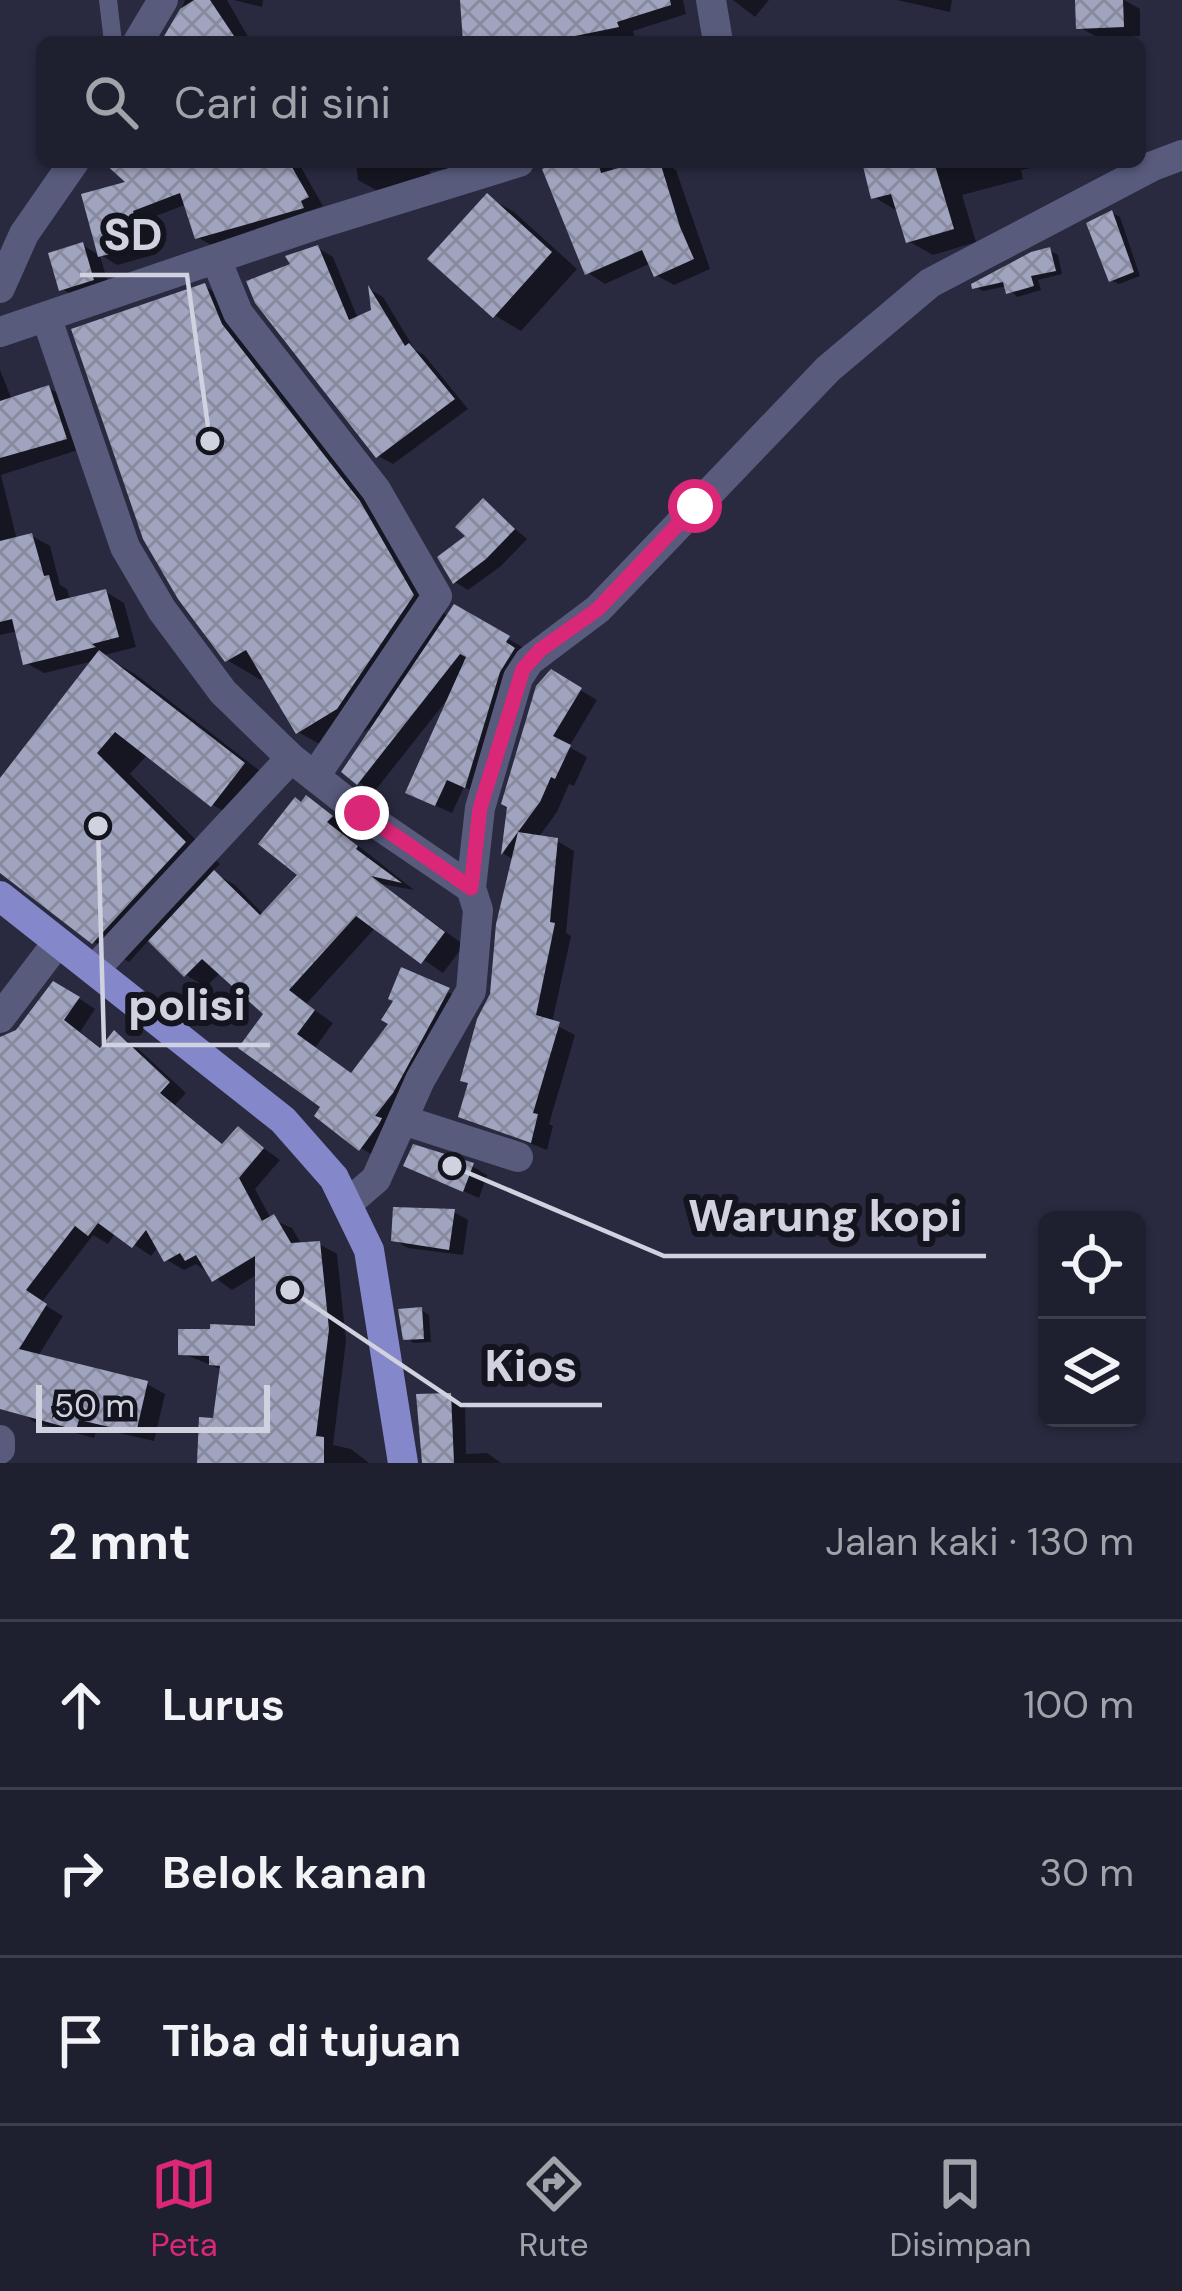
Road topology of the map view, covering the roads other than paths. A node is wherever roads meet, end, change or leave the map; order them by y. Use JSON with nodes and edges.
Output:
{"nodes":[{"id":1,"x":108,"y":0,"type":"edge"},
{"id":2,"x":163,"y":0,"type":"edge"},
{"id":3,"x":711,"y":0,"type":"edge"},
{"id":4,"x":112,"y":36,"type":"edge"},
{"id":5,"x":142,"y":36,"type":"edge"},
{"id":6,"x":717,"y":36,"type":"edge"},
{"id":7,"x":1182,"y":155,"type":"edge"},
{"id":8,"x":70,"y":168,"type":"edge"},
{"id":9,"x":500,"y":168,"type":"edge"},
{"id":10,"x":216,"y":259,"type":"junction"},
{"id":11,"x":0,"y":288,"type":"edge"},
{"id":12,"x":47,"y":319,"type":"junction"},
{"id":13,"x":0,"y":332,"type":"edge"},
{"id":14,"x":303,"y":767,"type":"junction"},
{"id":15,"x":471,"y":888,"type":"junction"},
{"id":16,"x":0,"y":896,"type":"edge"},
{"id":17,"x":57,"y":943,"type":"junction"},
{"id":18,"x":94,"y":970,"type":"junction"},
{"id":19,"x":0,"y":1018,"type":"edge"},
{"id":20,"x":403,"y":1120,"type":"junction"},
{"id":21,"x":518,"y":1157,"type":"dead end"},
{"id":22,"x":347,"y":1204,"type":"junction"},
{"id":23,"x":403,"y":1463,"type":"edge"}],
"edges":[{"from":1,"to":4,"type":"lane"},
{"from":2,"to":5,"type":"street"},
{"from":3,"to":6,"type":"street"},
{"from":7,"to":15,"type":"street"},
{"from":8,"to":11,"type":"street"},
{"from":9,"to":10,"type":"street"},
{"from":10,"to":12,"type":"street"},
{"from":10,"to":14,"type":"street"},
{"from":12,"to":13,"type":"street"},
{"from":12,"to":14,"type":"street"},
{"from":14,"to":15,"type":"street"},
{"from":14,"to":18,"type":"street"},
{"from":15,"to":20,"type":"street"},
{"from":16,"to":17,"type":"main road"},
{"from":17,"to":18,"type":"main road"},
{"from":17,"to":19,"type":"street"},
{"from":18,"to":22,"type":"main road"},
{"from":20,"to":21,"type":"street"},
{"from":20,"to":22,"type":"street"},
{"from":22,"to":23,"type":"main road"}]}
